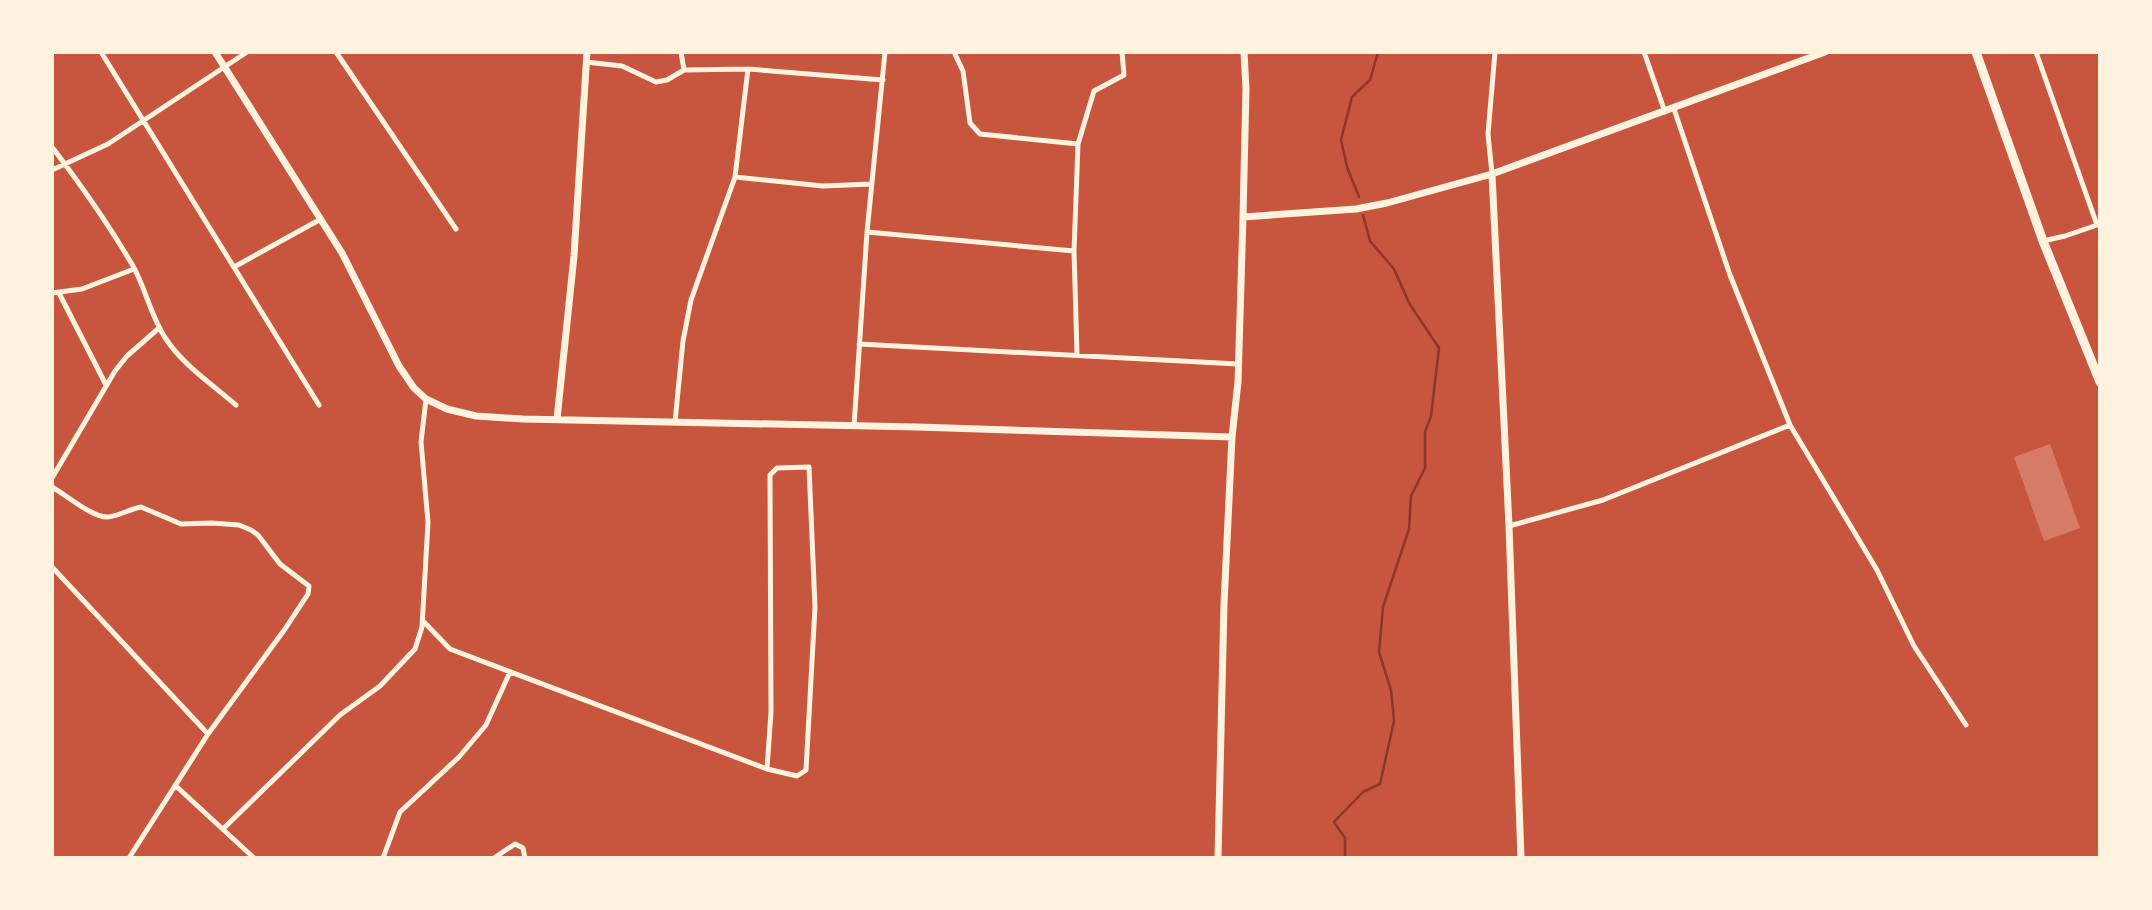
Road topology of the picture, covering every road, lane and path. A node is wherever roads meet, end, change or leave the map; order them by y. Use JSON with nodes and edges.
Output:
{"nodes":[{"id":1,"x":101,"y":52,"type":"edge"},
{"id":2,"x":215,"y":52,"type":"edge"},
{"id":3,"x":247,"y":52,"type":"edge"},
{"id":4,"x":336,"y":52,"type":"edge"},
{"id":5,"x":587,"y":52,"type":"edge"},
{"id":6,"x":681,"y":52,"type":"edge"},
{"id":7,"x":885,"y":52,"type":"edge"},
{"id":8,"x":954,"y":52,"type":"edge"},
{"id":9,"x":1122,"y":52,"type":"edge"},
{"id":10,"x":1244,"y":52,"type":"edge"},
{"id":11,"x":1495,"y":52,"type":"edge"},
{"id":12,"x":1644,"y":52,"type":"edge"},
{"id":13,"x":1825,"y":52,"type":"edge"},
{"id":14,"x":1976,"y":52,"type":"edge"},
{"id":15,"x":2036,"y":52,"type":"edge"},
{"id":16,"x":586,"y":62,"type":"junction"},
{"id":17,"x":224,"y":66,"type":"junction"},
{"id":18,"x":748,"y":69,"type":"junction"},
{"id":19,"x":684,"y":70,"type":"junction"},
{"id":20,"x":883,"y":80,"type":"junction"},
{"id":21,"x":1674,"y":109,"type":"junction"},
{"id":22,"x":1665,"y":112,"type":"junction"},
{"id":23,"x":143,"y":120,"type":"junction"},
{"id":24,"x":1078,"y":144,"type":"junction"},
{"id":25,"x":52,"y":147,"type":"edge"},
{"id":26,"x":65,"y":164,"type":"junction"},
{"id":27,"x":52,"y":170,"type":"edge"},
{"id":28,"x":1492,"y":174,"type":"junction"},
{"id":29,"x":735,"y":177,"type":"junction"},
{"id":30,"x":872,"y":184,"type":"junction"},
{"id":31,"x":1243,"y":217,"type":"junction"},
{"id":32,"x":321,"y":219,"type":"junction"},
{"id":33,"x":2098,"y":224,"type":"edge"},
{"id":34,"x":456,"y":229,"type":"dead end"},
{"id":35,"x":867,"y":232,"type":"junction"},
{"id":36,"x":2043,"y":241,"type":"junction"},
{"id":37,"x":1074,"y":251,"type":"junction"},
{"id":38,"x":234,"y":267,"type":"junction"},
{"id":39,"x":134,"y":269,"type":"junction"},
{"id":40,"x":56,"y":293,"type":"edge"},
{"id":41,"x":159,"y":328,"type":"junction"},
{"id":42,"x":859,"y":344,"type":"junction"},
{"id":43,"x":1077,"y":354,"type":"junction"},
{"id":44,"x":1238,"y":364,"type":"junction"},
{"id":45,"x":2099,"y":382,"type":"edge"},
{"id":46,"x":106,"y":385,"type":"junction"},
{"id":47,"x":426,"y":399,"type":"junction"},
{"id":48,"x":236,"y":405,"type":"dead end"},
{"id":49,"x":319,"y":405,"type":"dead end"},
{"id":50,"x":557,"y":419,"type":"junction"},
{"id":51,"x":675,"y":422,"type":"junction"},
{"id":52,"x":1790,"y":425,"type":"junction"},
{"id":53,"x":854,"y":426,"type":"junction"},
{"id":54,"x":1232,"y":437,"type":"junction"},
{"id":55,"x":52,"y":478,"type":"edge"},
{"id":56,"x":52,"y":486,"type":"edge"},
{"id":57,"x":1509,"y":526,"type":"junction"},
{"id":58,"x":52,"y":567,"type":"edge"},
{"id":59,"x":422,"y":621,"type":"junction"},
{"id":60,"x":510,"y":673,"type":"junction"},
{"id":61,"x":1966,"y":725,"type":"dead end"},
{"id":62,"x":208,"y":734,"type":"junction"},
{"id":63,"x":767,"y":769,"type":"junction"},
{"id":64,"x":177,"y":787,"type":"junction"},
{"id":65,"x":224,"y":828,"type":"junction"},
{"id":66,"x":129,"y":858,"type":"edge"},
{"id":67,"x":254,"y":858,"type":"edge"},
{"id":68,"x":383,"y":858,"type":"edge"},
{"id":69,"x":494,"y":858,"type":"edge"},
{"id":70,"x":525,"y":858,"type":"edge"},
{"id":71,"x":1218,"y":858,"type":"edge"},
{"id":72,"x":1521,"y":858,"type":"edge"}],
"edges":[{"from":1,"to":23,"type":"street"},
{"from":2,"to":17,"type":"street"},
{"from":3,"to":17,"type":"street"},
{"from":4,"to":34,"type":"street"},
{"from":5,"to":16,"type":"street"},
{"from":6,"to":19,"type":"street"},
{"from":7,"to":20,"type":"street"},
{"from":8,"to":24,"type":"street"},
{"from":9,"to":24,"type":"street"},
{"from":10,"to":31,"type":"street"},
{"from":11,"to":28,"type":"street"},
{"from":12,"to":22,"type":"street"},
{"from":13,"to":21,"type":"street"},
{"from":14,"to":36,"type":"highway"},
{"from":15,"to":33,"type":"street"},
{"from":16,"to":19,"type":"street"},
{"from":16,"to":50,"type":"street"},
{"from":17,"to":23,"type":"street"},
{"from":17,"to":32,"type":"street"},
{"from":18,"to":19,"type":"street"},
{"from":18,"to":20,"type":"street"},
{"from":18,"to":29,"type":"street"},
{"from":20,"to":30,"type":"street"},
{"from":21,"to":22,"type":"street"},
{"from":21,"to":52,"type":"street"},
{"from":22,"to":28,"type":"street"},
{"from":23,"to":26,"type":"street"},
{"from":23,"to":38,"type":"street"},
{"from":24,"to":37,"type":"street"},
{"from":25,"to":26,"type":"street"},
{"from":26,"to":27,"type":"street"},
{"from":26,"to":39,"type":"street"},
{"from":28,"to":31,"type":"street"},
{"from":28,"to":57,"type":"street"},
{"from":29,"to":30,"type":"street"},
{"from":29,"to":51,"type":"street"},
{"from":30,"to":35,"type":"street"},
{"from":31,"to":44,"type":"street"},
{"from":32,"to":38,"type":"street"},
{"from":32,"to":47,"type":"street"},
{"from":33,"to":36,"type":"street"},
{"from":35,"to":37,"type":"street"},
{"from":35,"to":42,"type":"street"},
{"from":36,"to":45,"type":"highway"},
{"from":37,"to":43,"type":"street"},
{"from":38,"to":49,"type":"street"},
{"from":39,"to":40,"type":"street"},
{"from":39,"to":41,"type":"street"},
{"from":40,"to":46,"type":"street"},
{"from":41,"to":46,"type":"street"},
{"from":41,"to":48,"type":"street"},
{"from":42,"to":43,"type":"street"},
{"from":42,"to":53,"type":"street"},
{"from":43,"to":44,"type":"street"},
{"from":44,"to":54,"type":"street"},
{"from":46,"to":55,"type":"street"},
{"from":47,"to":50,"type":"street"},
{"from":47,"to":59,"type":"street"},
{"from":50,"to":51,"type":"street"},
{"from":51,"to":53,"type":"street"},
{"from":52,"to":57,"type":"street"},
{"from":52,"to":61,"type":"street"},
{"from":53,"to":54,"type":"street"},
{"from":54,"to":71,"type":"street"},
{"from":56,"to":62,"type":"street"},
{"from":57,"to":72,"type":"street"},
{"from":58,"to":62,"type":"street"},
{"from":59,"to":60,"type":"street"},
{"from":59,"to":65,"type":"street"},
{"from":60,"to":63,"type":"street"},
{"from":60,"to":68,"type":"street"},
{"from":62,"to":64,"type":"street"},
{"from":63,"to":63,"type":"street"},
{"from":64,"to":65,"type":"street"},
{"from":64,"to":66,"type":"street"},
{"from":65,"to":67,"type":"street"},
{"from":69,"to":70,"type":"street"}]}
